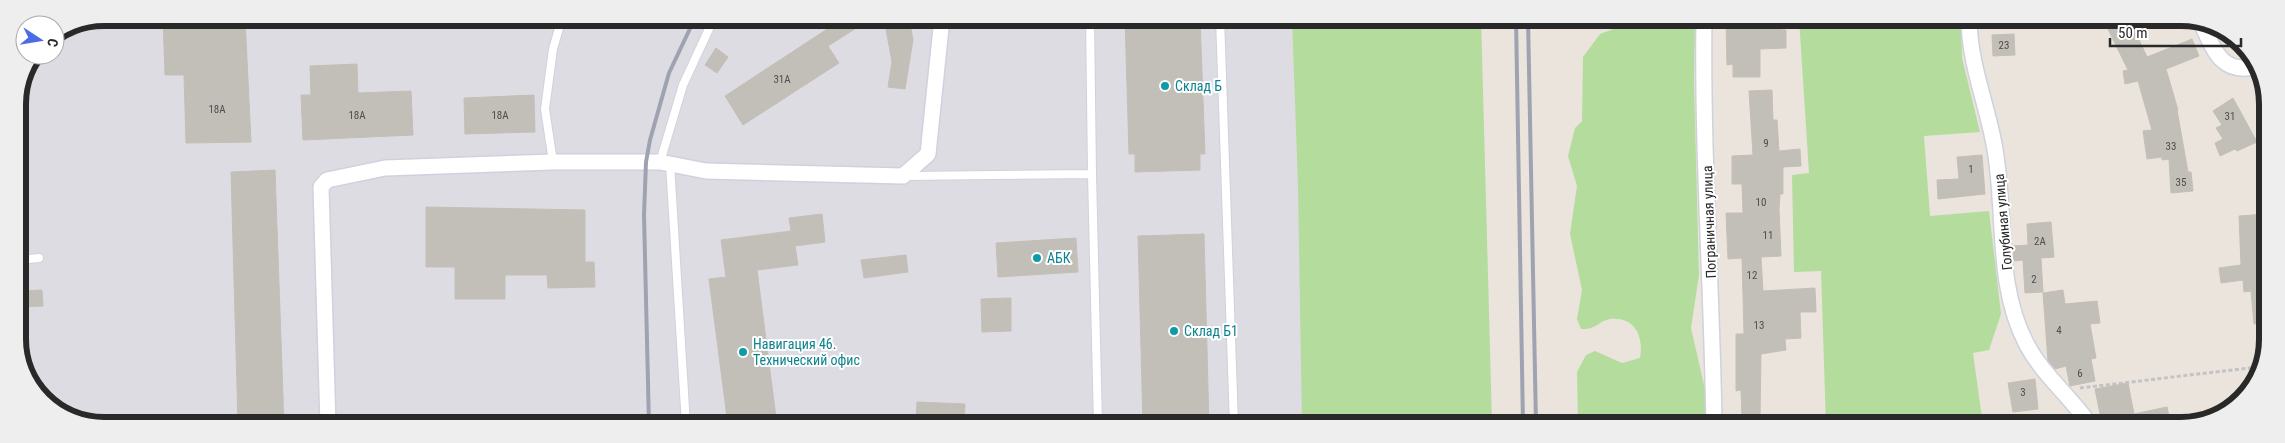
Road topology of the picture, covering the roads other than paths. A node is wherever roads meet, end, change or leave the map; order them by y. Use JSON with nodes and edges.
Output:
{"nodes":[{"id":1,"x":560,"y":26,"type":"edge"},
{"id":2,"x":710,"y":26,"type":"edge"},
{"id":3,"x":941,"y":26,"type":"edge"},
{"id":4,"x":1090,"y":26,"type":"edge"},
{"id":5,"x":1220,"y":26,"type":"edge"},
{"id":6,"x":1704,"y":26,"type":"edge"},
{"id":7,"x":1970,"y":26,"type":"edge"},
{"id":8,"x":2205,"y":30,"type":"edge"},
{"id":9,"x":2250,"y":68,"type":"edge"},
{"id":10,"x":553,"y":162,"type":"junction"},
{"id":11,"x":665,"y":163,"type":"junction"},
{"id":12,"x":1092,"y":174,"type":"junction"},
{"id":13,"x":902,"y":176,"type":"junction"},
{"id":14,"x":39,"y":258,"type":"dead end"},
{"id":15,"x":26,"y":259,"type":"edge"},
{"id":16,"x":328,"y":417,"type":"edge"},
{"id":17,"x":685,"y":417,"type":"edge"},
{"id":18,"x":1098,"y":417,"type":"edge"},
{"id":19,"x":1234,"y":417,"type":"edge"},
{"id":20,"x":1714,"y":417,"type":"edge"},
{"id":21,"x":2083,"y":417,"type":"edge"}],
"edges":[{"from":1,"to":10,"type":"lane"},
{"from":2,"to":11,"type":"lane"},
{"from":3,"to":13,"type":"street"},
{"from":4,"to":12,"type":"lane"},
{"from":5,"to":19,"type":"lane"},
{"from":6,"to":20,"type":"street","name":"Пограничная улица"},
{"from":7,"to":21,"type":"street","name":"Голубиная улица"},
{"from":8,"to":9,"type":"street"},
{"from":10,"to":11,"type":"street"},
{"from":10,"to":16,"type":"street"},
{"from":11,"to":13,"type":"street"},
{"from":11,"to":17,"type":"lane"},
{"from":12,"to":13,"type":"lane"},
{"from":12,"to":18,"type":"lane"},
{"from":14,"to":15,"type":"lane"}]}
